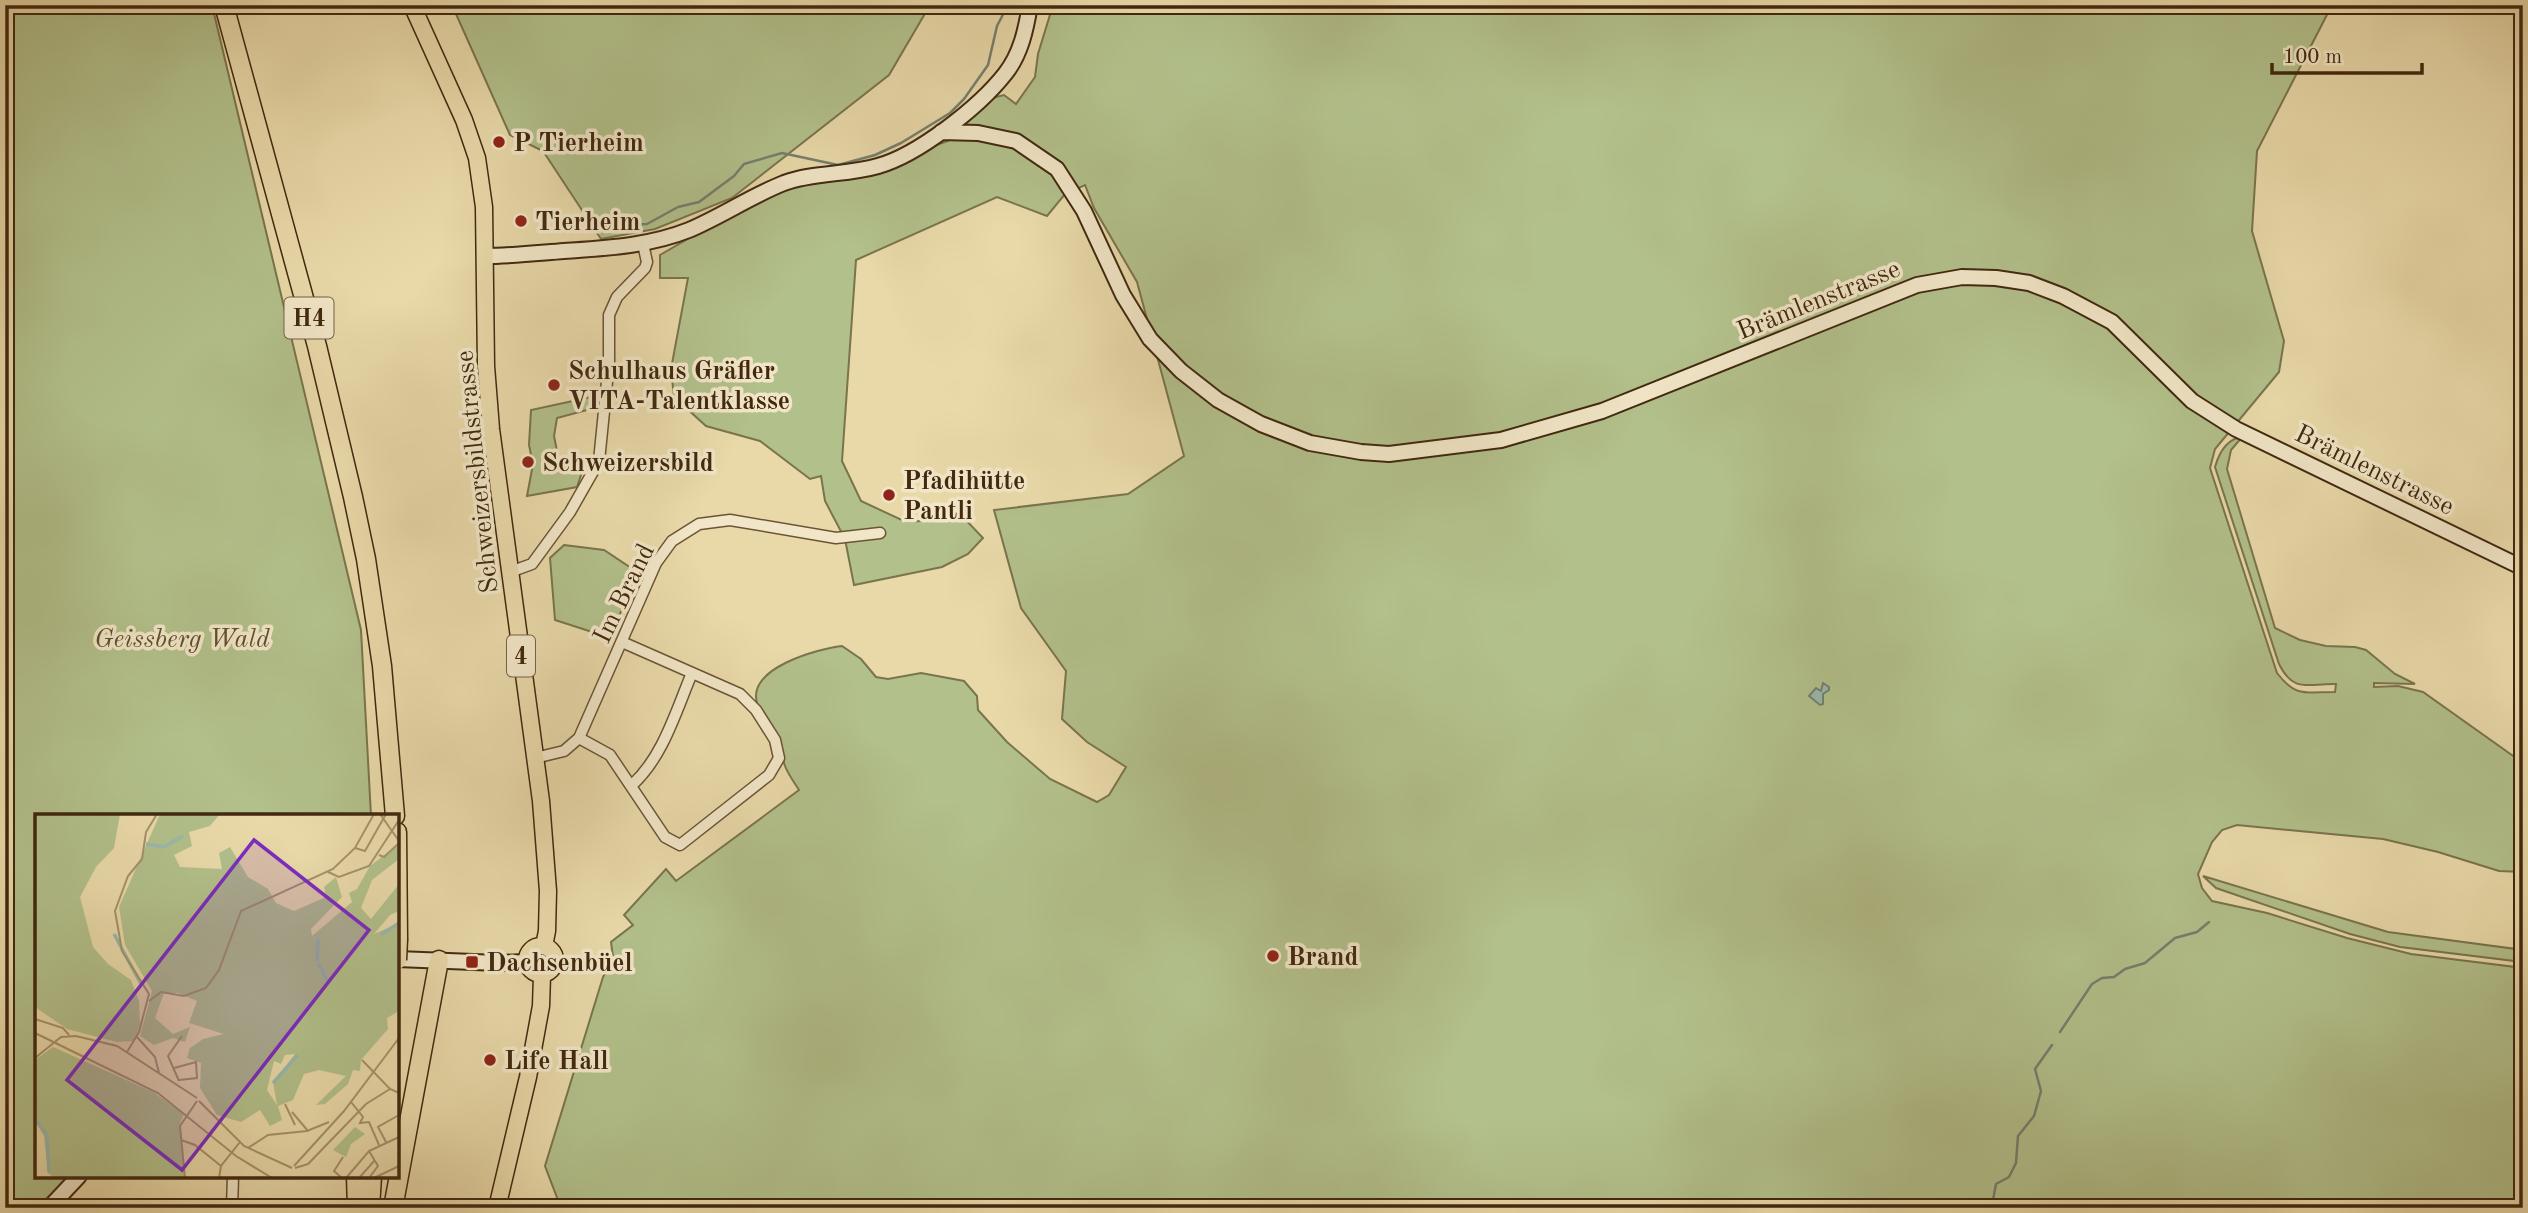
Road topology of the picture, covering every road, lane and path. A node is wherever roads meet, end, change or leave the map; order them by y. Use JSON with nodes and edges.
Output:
{"nodes":[{"id":1,"x":224,"y":5,"type":"edge"},
{"id":2,"x":412,"y":5,"type":"edge"},
{"id":3,"x":1030,"y":5,"type":"edge"},
{"id":4,"x":941,"y":132,"type":"junction"},
{"id":5,"x":643,"y":244,"type":"junction"},
{"id":6,"x":485,"y":256,"type":"junction"},
{"id":7,"x":880,"y":533,"type":"dead end"},
{"id":8,"x":2523,"y":568,"type":"edge"},
{"id":9,"x":509,"y":572,"type":"junction"},
{"id":10,"x":622,"y":642,"type":"junction"},
{"id":11,"x":692,"y":673,"type":"junction"},
{"id":12,"x":579,"y":738,"type":"junction"},
{"id":13,"x":535,"y":758,"type":"junction"},
{"id":14,"x":632,"y":785,"type":"junction"},
{"id":15,"x":394,"y":810,"type":"edge"},
{"id":16,"x":544,"y":946,"type":"junction"},
{"id":17,"x":399,"y":959,"type":"edge"},
{"id":18,"x":439,"y":960,"type":"junction"},
{"id":19,"x":527,"y":962,"type":"junction"},
{"id":20,"x":542,"y":975,"type":"junction"},
{"id":21,"x":399,"y":1176,"type":"edge"},
{"id":22,"x":77,"y":1178,"type":"edge"},
{"id":23,"x":233,"y":1178,"type":"edge"},
{"id":24,"x":356,"y":1178,"type":"edge"},
{"id":25,"x":372,"y":1178,"type":"edge"},
{"id":26,"x":382,"y":1178,"type":"edge"},
{"id":27,"x":399,"y":1178,"type":"edge"},
{"id":28,"x":49,"y":1208,"type":"edge"},
{"id":29,"x":232,"y":1208,"type":"edge"},
{"id":30,"x":357,"y":1208,"type":"edge"},
{"id":31,"x":370,"y":1208,"type":"edge"},
{"id":32,"x":379,"y":1208,"type":"edge"},
{"id":33,"x":393,"y":1208,"type":"edge"},
{"id":34,"x":497,"y":1208,"type":"edge"}],
"edges":[{"from":1,"to":15,"type":"highway","number":"H4"},
{"from":2,"to":6,"type":"main road","name":"Schweizersbildstrasse","number":"4"},
{"from":3,"to":4,"type":"street"},
{"from":4,"to":5,"type":"street"},
{"from":4,"to":8,"type":"street","name":"Brämlenstrasse"},
{"from":5,"to":6,"type":"street"},
{"from":5,"to":9,"type":"street"},
{"from":6,"to":9,"type":"main road","name":"Schweizersbildstrasse","number":"4"},
{"from":7,"to":10,"type":"street","name":"Im Brand"},
{"from":9,"to":13,"type":"main road","name":"Schweizersbildstrasse","number":"4"},
{"from":10,"to":11,"type":"street"},
{"from":10,"to":12,"type":"street","name":"Im Brand"},
{"from":11,"to":14,"type":"street"},
{"from":11,"to":14,"type":"street"},
{"from":12,"to":13,"type":"street"},
{"from":12,"to":14,"type":"street"},
{"from":13,"to":16,"type":"main road","name":"Schweizersbildstrasse","number":"4"},
{"from":16,"to":19,"type":"main road"},
{"from":16,"to":20,"type":"main road","number":"4"},
{"from":17,"to":18,"type":"street"},
{"from":18,"to":19,"type":"street"},
{"from":18,"to":21,"type":"highway"},
{"from":19,"to":20,"type":"main road"},
{"from":20,"to":34,"type":"main road","number":"4"},
{"from":22,"to":28,"type":"street"},
{"from":23,"to":29,"type":"street"},
{"from":24,"to":30,"type":"highway"},
{"from":25,"to":31,"type":"highway"},
{"from":26,"to":32,"type":"highway"},
{"from":27,"to":33,"type":"highway"}]}
